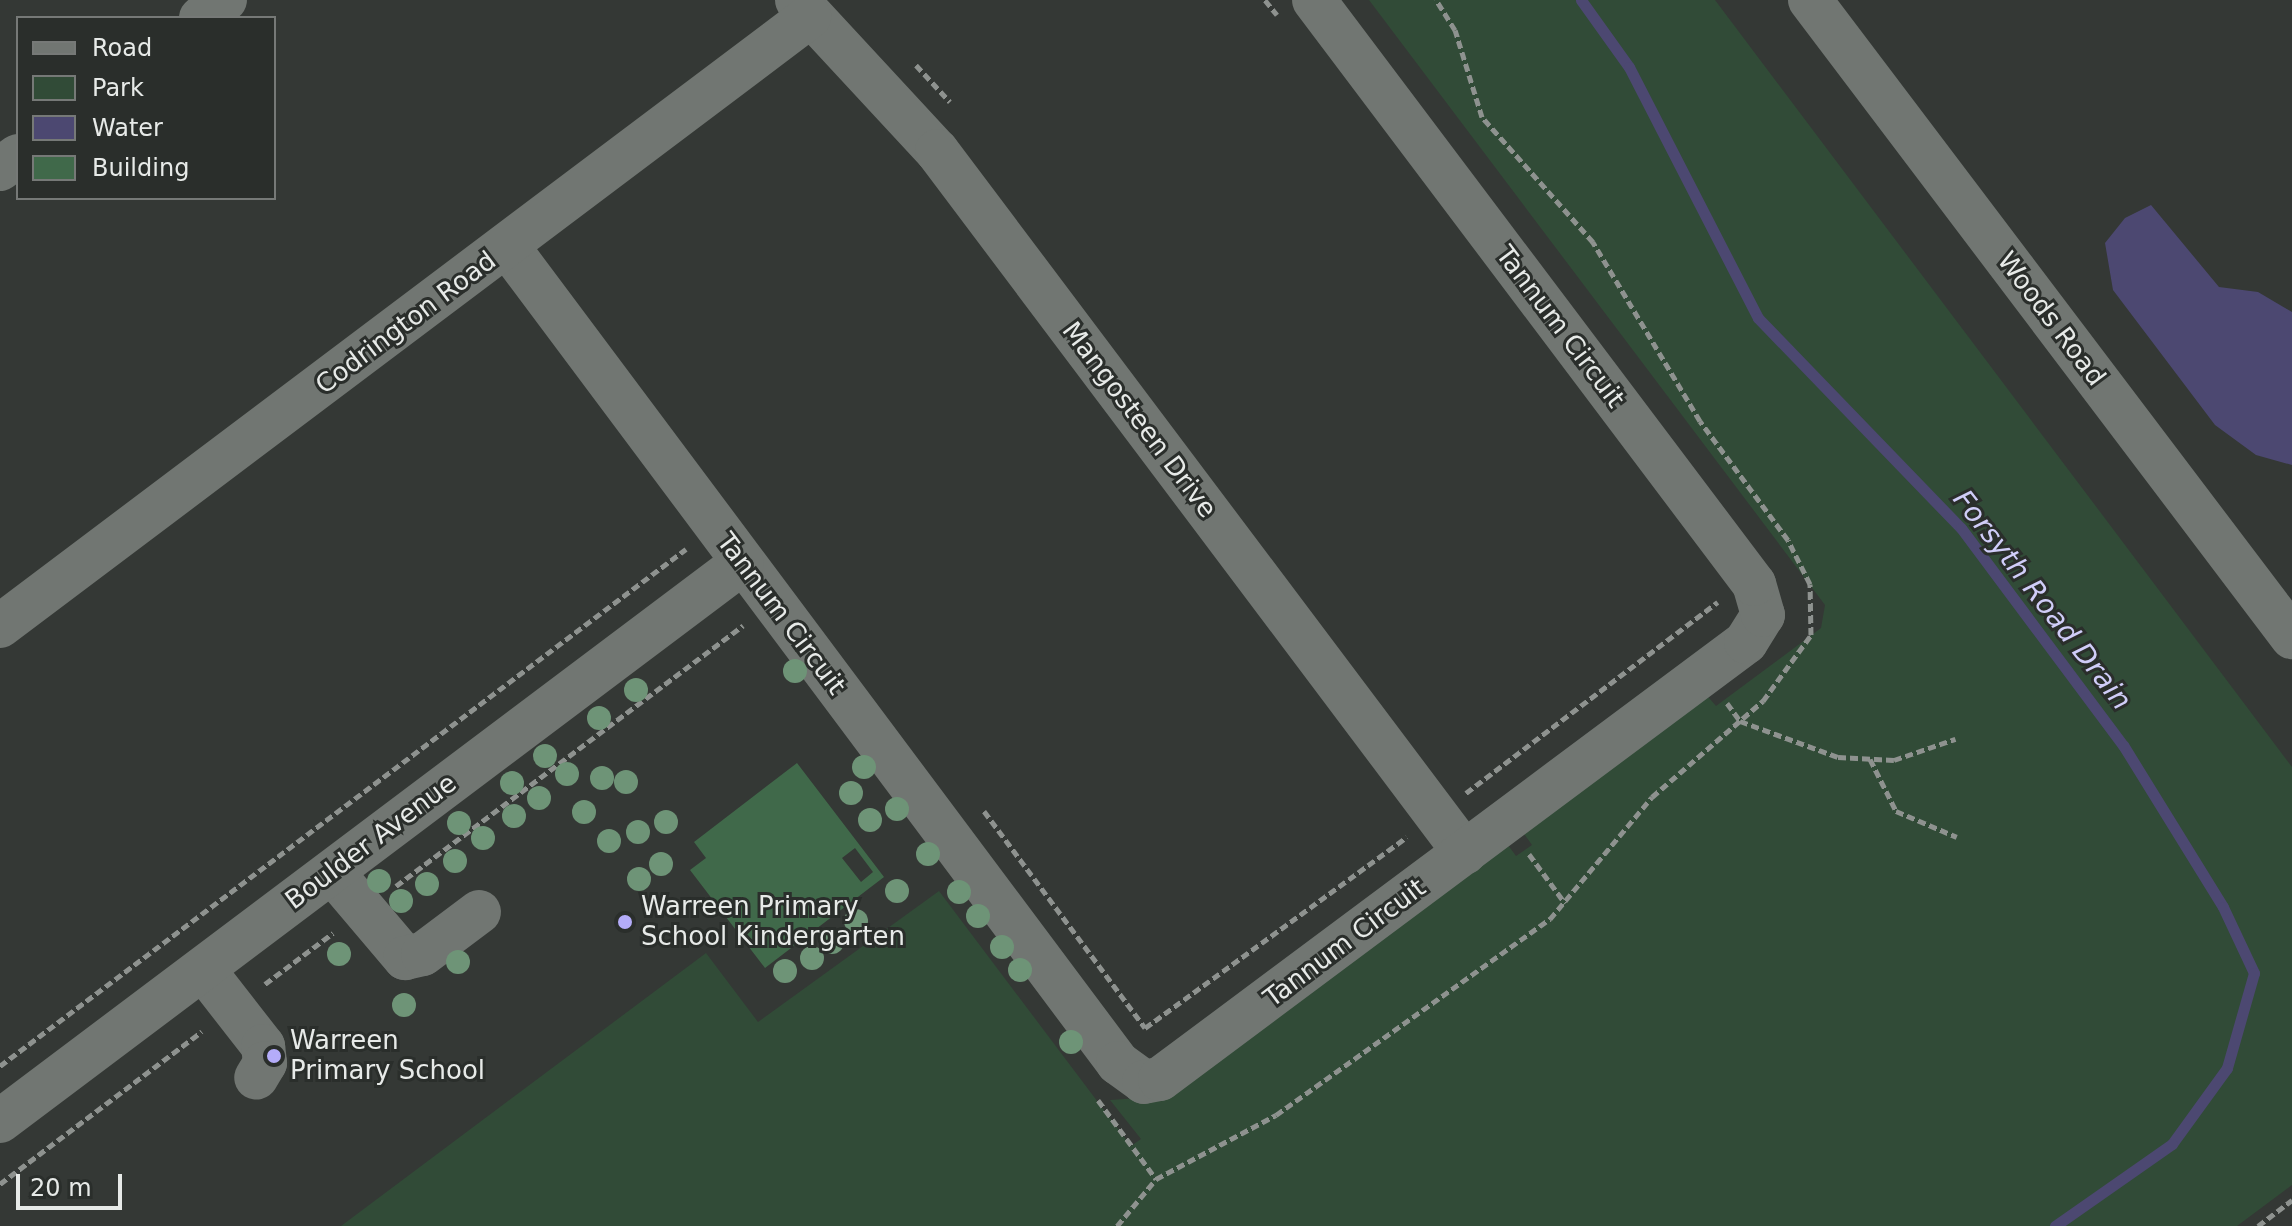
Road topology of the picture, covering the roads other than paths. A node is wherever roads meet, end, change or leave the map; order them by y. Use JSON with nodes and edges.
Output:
{"nodes":[{"id":1,"x":225,"y":0,"type":"edge"},
{"id":2,"x":1810,"y":0,"type":"edge"},
{"id":3,"x":803,"y":9,"type":"edge"},
{"id":4,"x":1299,"y":13,"type":"edge"},
{"id":5,"x":204,"y":16,"type":"edge"},
{"id":6,"x":508,"y":247,"type":"junction"},
{"id":7,"x":728,"y":573,"type":"junction"},
{"id":8,"x":0,"y":626,"type":"edge"},
{"id":9,"x":2292,"y":637,"type":"edge"},
{"id":10,"x":1465,"y":853,"type":"junction"},
{"id":11,"x":332,"y":872,"type":"junction"},
{"id":12,"x":479,"y":912,"type":"dead end"},
{"id":13,"x":203,"y":969,"type":"junction"},
{"id":14,"x":256,"y":1078,"type":"dead end"},
{"id":15,"x":0,"y":1121,"type":"edge"}],
"edges":[{"from":1,"to":5,"type":"street"},
{"from":2,"to":9,"type":"street","name":"Woods Road"},
{"from":3,"to":6,"type":"street","name":"Codrington Road"},
{"from":3,"to":10,"type":"street","name":"Mangosteen Drive"},
{"from":4,"to":10,"type":"street","name":"Tannum Circuit"},
{"from":6,"to":7,"type":"street","name":"Tannum Circuit"},
{"from":6,"to":8,"type":"street","name":"Codrington Road"},
{"from":7,"to":10,"type":"street","name":"Tannum Circuit"},
{"from":7,"to":11,"type":"street","name":"Boulder Avenue"},
{"from":11,"to":12,"type":"street"},
{"from":11,"to":13,"type":"street","name":"Boulder Avenue"},
{"from":13,"to":14,"type":"street"},
{"from":13,"to":15,"type":"street","name":"Boulder Avenue"}]}
